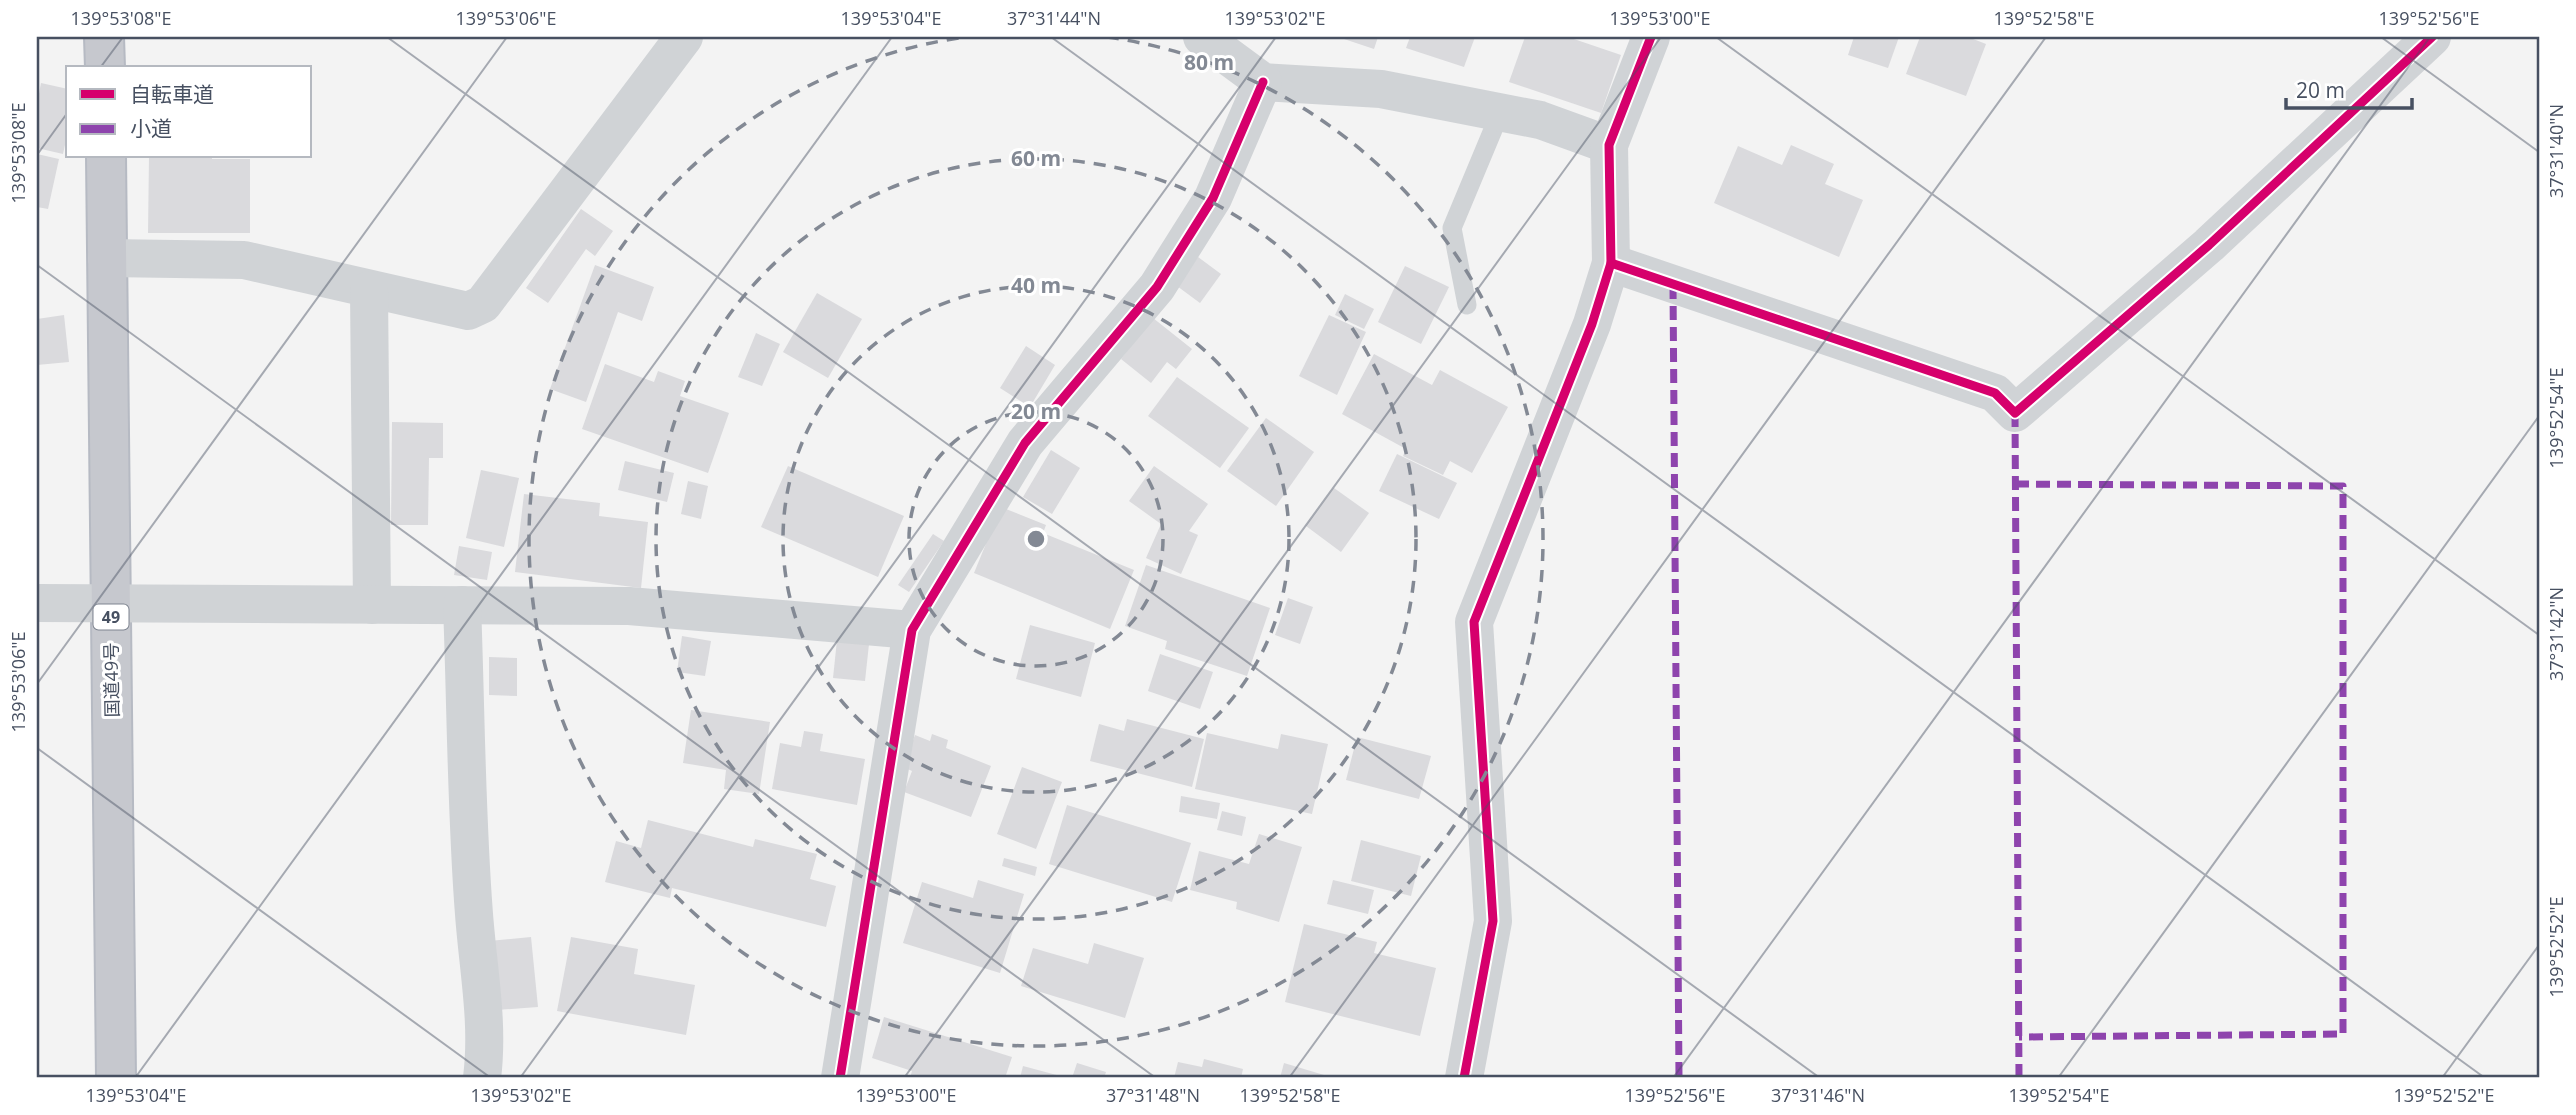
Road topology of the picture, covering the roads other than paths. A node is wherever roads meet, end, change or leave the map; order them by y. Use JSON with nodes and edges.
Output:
{"nodes":[{"id":1,"x":104,"y":37,"type":"edge"},
{"id":2,"x":684,"y":37,"type":"edge"},
{"id":3,"x":1202,"y":37,"type":"edge"},
{"id":4,"x":1651,"y":37,"type":"edge"},
{"id":5,"x":2432,"y":37,"type":"edge"},
{"id":6,"x":105,"y":66,"type":"edge"},
{"id":7,"x":1263,"y":82,"type":"junction"},
{"id":8,"x":1500,"y":113,"type":"junction"},
{"id":9,"x":1609,"y":145,"type":"junction"},
{"id":10,"x":106,"y":158,"type":"edge"},
{"id":11,"x":107,"y":258,"type":"junction"},
{"id":12,"x":1611,"y":263,"type":"junction"},
{"id":13,"x":369,"y":290,"type":"junction"},
{"id":14,"x":1467,"y":305,"type":"dead end"},
{"id":15,"x":37,"y":603,"type":"edge"},
{"id":16,"x":111,"y":603,"type":"junction"},
{"id":17,"x":372,"y":605,"type":"junction"},
{"id":18,"x":462,"y":605,"type":"junction"},
{"id":19,"x":912,"y":630,"type":"junction"},
{"id":20,"x":116,"y":1078,"type":"edge"},
{"id":21,"x":482,"y":1078,"type":"edge"},
{"id":22,"x":840,"y":1078,"type":"edge"},
{"id":23,"x":1464,"y":1078,"type":"edge"}],
"edges":[{"from":1,"to":6,"type":"highway"},
{"from":2,"to":13,"type":"street"},
{"from":3,"to":7,"type":"street"},
{"from":4,"to":9,"type":"street"},
{"from":5,"to":12,"type":"street"},
{"from":7,"to":8,"type":"street"},
{"from":7,"to":19,"type":"street"},
{"from":8,"to":9,"type":"street"},
{"from":8,"to":14,"type":"lane"},
{"from":9,"to":12,"type":"street"},
{"from":10,"to":11,"type":"highway","name":"国道49号","number":"49"},
{"from":11,"to":13,"type":"street"},
{"from":11,"to":16,"type":"highway","name":"国道49号","number":"49"},
{"from":12,"to":23,"type":"street"},
{"from":13,"to":17,"type":"street"},
{"from":15,"to":16,"type":"street"},
{"from":16,"to":17,"type":"street"},
{"from":16,"to":20,"type":"highway","name":"国道49号","number":"49"},
{"from":17,"to":18,"type":"street"},
{"from":18,"to":19,"type":"street"},
{"from":18,"to":21,"type":"street"},
{"from":19,"to":22,"type":"street"}]}
